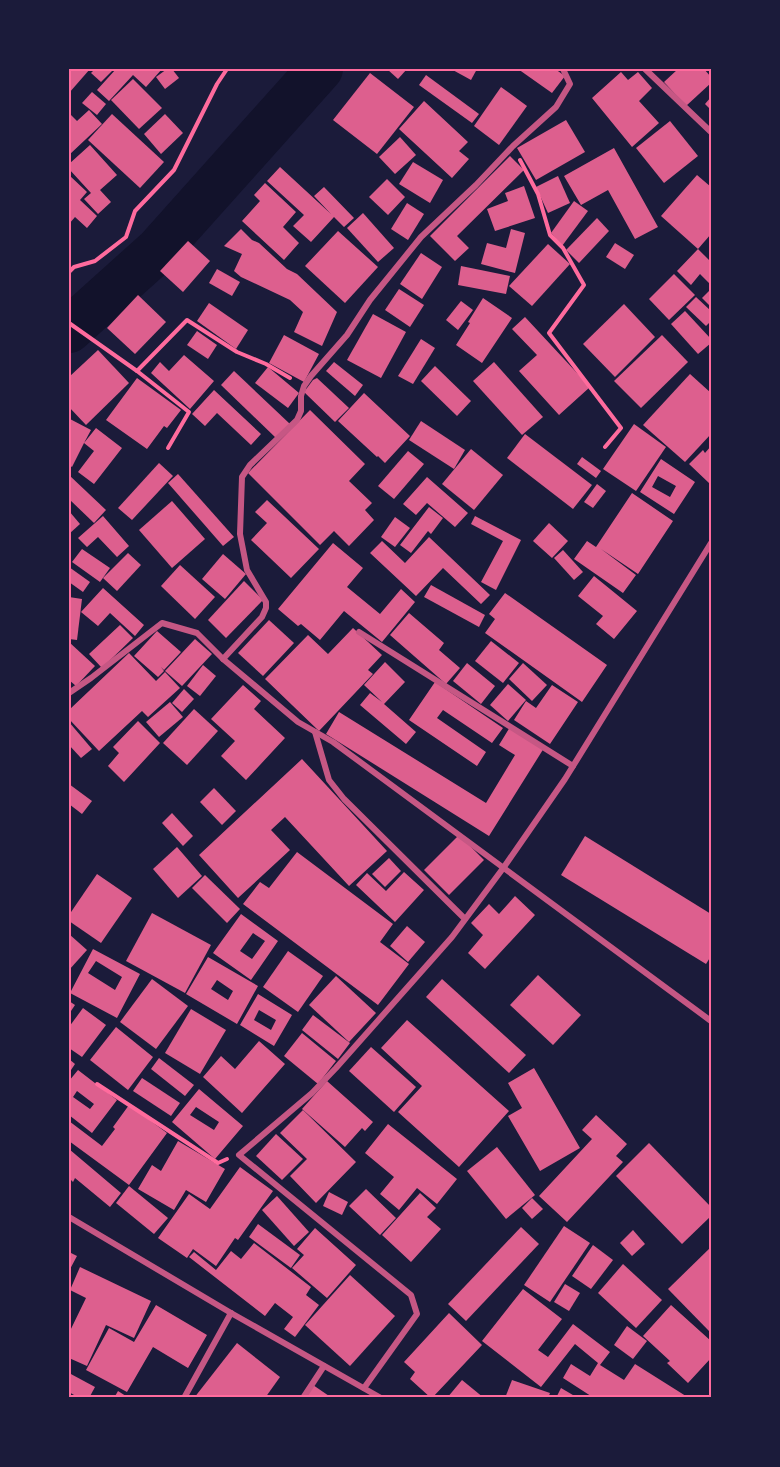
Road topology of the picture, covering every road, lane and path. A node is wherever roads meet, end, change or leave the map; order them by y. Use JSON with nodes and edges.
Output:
{"nodes":[{"id":1,"x":227,"y":69,"type":"edge"},
{"id":2,"x":564,"y":69,"type":"edge"},
{"id":3,"x":645,"y":69,"type":"edge"},
{"id":4,"x":711,"y":132,"type":"edge"},
{"id":5,"x":513,"y":146,"type":"junction"},
{"id":6,"x":69,"y":272,"type":"edge"},
{"id":7,"x":69,"y":322,"type":"edge"},
{"id":8,"x":137,"y":371,"type":"junction"},
{"id":9,"x":304,"y":386,"type":"junction"},
{"id":10,"x":605,"y":447,"type":"dead end"},
{"id":11,"x":168,"y":448,"type":"dead end"},
{"id":12,"x":711,"y":543,"type":"edge"},
{"id":13,"x":359,"y":632,"type":"dead end"},
{"id":14,"x":223,"y":659,"type":"junction"},
{"id":15,"x":69,"y":693,"type":"edge"},
{"id":16,"x":315,"y":732,"type":"junction"},
{"id":17,"x":573,"y":766,"type":"junction"},
{"id":18,"x":504,"y":867,"type":"junction"},
{"id":19,"x":465,"y":919,"type":"junction"},
{"id":20,"x":711,"y":1021,"type":"edge"},
{"id":21,"x":97,"y":1084,"type":"dead end"},
{"id":22,"x":239,"y":1155,"type":"junction"},
{"id":23,"x":69,"y":1217,"type":"edge"},
{"id":24,"x":231,"y":1313,"type":"junction"},
{"id":25,"x":324,"y":1366,"type":"junction"},
{"id":26,"x":364,"y":1388,"type":"junction"},
{"id":27,"x":184,"y":1398,"type":"edge"},
{"id":28,"x":303,"y":1398,"type":"edge"},
{"id":29,"x":381,"y":1398,"type":"edge"}],
"edges":[{"from":1,"to":6,"type":"path"},
{"from":2,"to":5,"type":"street"},
{"from":3,"to":4,"type":"street"},
{"from":5,"to":9,"type":"street"},
{"from":5,"to":10,"type":"path"},
{"from":7,"to":8,"type":"path"},
{"from":8,"to":9,"type":"path"},
{"from":8,"to":11,"type":"path"},
{"from":9,"to":14,"type":"street"},
{"from":12,"to":17,"type":"street"},
{"from":13,"to":17,"type":"street"},
{"from":14,"to":15,"type":"street"},
{"from":14,"to":16,"type":"street"},
{"from":16,"to":18,"type":"street"},
{"from":16,"to":19,"type":"street"},
{"from":17,"to":18,"type":"street"},
{"from":18,"to":19,"type":"street"},
{"from":18,"to":20,"type":"street"},
{"from":19,"to":22,"type":"street"},
{"from":21,"to":22,"type":"path"},
{"from":22,"to":26,"type":"street"},
{"from":23,"to":24,"type":"street"},
{"from":24,"to":25,"type":"street"},
{"from":24,"to":27,"type":"street"},
{"from":25,"to":26,"type":"street"},
{"from":25,"to":28,"type":"street"},
{"from":26,"to":29,"type":"street"}]}
